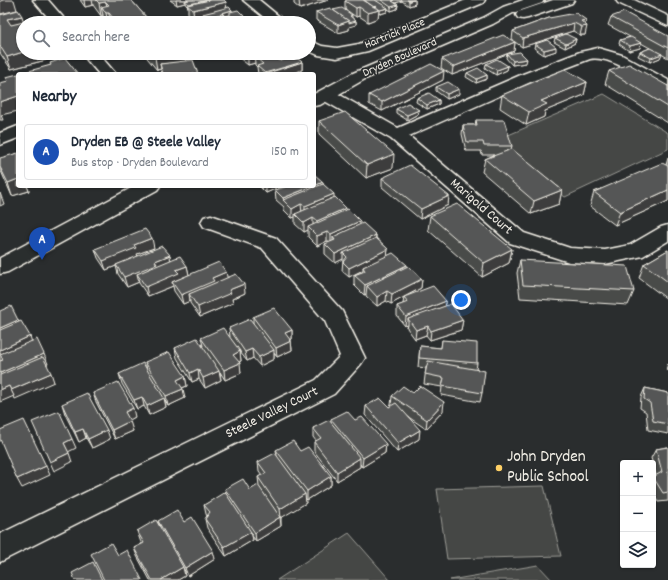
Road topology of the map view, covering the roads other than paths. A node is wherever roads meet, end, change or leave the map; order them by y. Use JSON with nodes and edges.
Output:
{"nodes":[{"id":1,"x":40,"y":0,"type":"edge"},
{"id":2,"x":250,"y":0,"type":"edge"},
{"id":3,"x":478,"y":0,"type":"edge"},
{"id":4,"x":537,"y":0,"type":"edge"},
{"id":5,"x":567,"y":0,"type":"edge"},
{"id":6,"x":623,"y":0,"type":"edge"},
{"id":7,"x":55,"y":16,"type":"edge"},
{"id":8,"x":271,"y":16,"type":"edge"},
{"id":9,"x":488,"y":21,"type":"junction"},
{"id":10,"x":668,"y":22,"type":"edge"},
{"id":11,"x":316,"y":49,"type":"edge"},
{"id":12,"x":95,"y":60,"type":"edge"},
{"id":13,"x":106,"y":72,"type":"edge"},
{"id":14,"x":668,"y":87,"type":"edge"},
{"id":15,"x":320,"y":98,"type":"edge"},
{"id":16,"x":16,"y":132,"type":"edge"},
{"id":17,"x":397,"y":135,"type":"junction"},
{"id":18,"x":0,"y":140,"type":"edge"},
{"id":19,"x":146,"y":188,"type":"edge"},
{"id":20,"x":211,"y":222,"type":"dead end"},
{"id":21,"x":668,"y":232,"type":"edge"},
{"id":22,"x":0,"y":267,"type":"edge"},
{"id":23,"x":0,"y":549,"type":"edge"}],
"edges":[{"from":1,"to":7,"type":"street"},
{"from":2,"to":8,"type":"street"},
{"from":3,"to":11,"type":"street","name":"Hartrick Place"},
{"from":4,"to":9,"type":"street","name":"Dryden Boulevard"},
{"from":5,"to":9,"type":"street","name":"Dryden Boulevard"},
{"from":6,"to":10,"type":"street"},
{"from":9,"to":15,"type":"street","name":"Dryden Boulevard"},
{"from":12,"to":13,"type":"street"},
{"from":14,"to":17,"type":"street"},
{"from":15,"to":17,"type":"street","name":"Marigold Court"},
{"from":16,"to":18,"type":"street"},
{"from":17,"to":21,"type":"street","name":"Marigold Court"},
{"from":19,"to":22,"type":"street"},
{"from":20,"to":23,"type":"street","name":"Steele Valley Court"}]}
